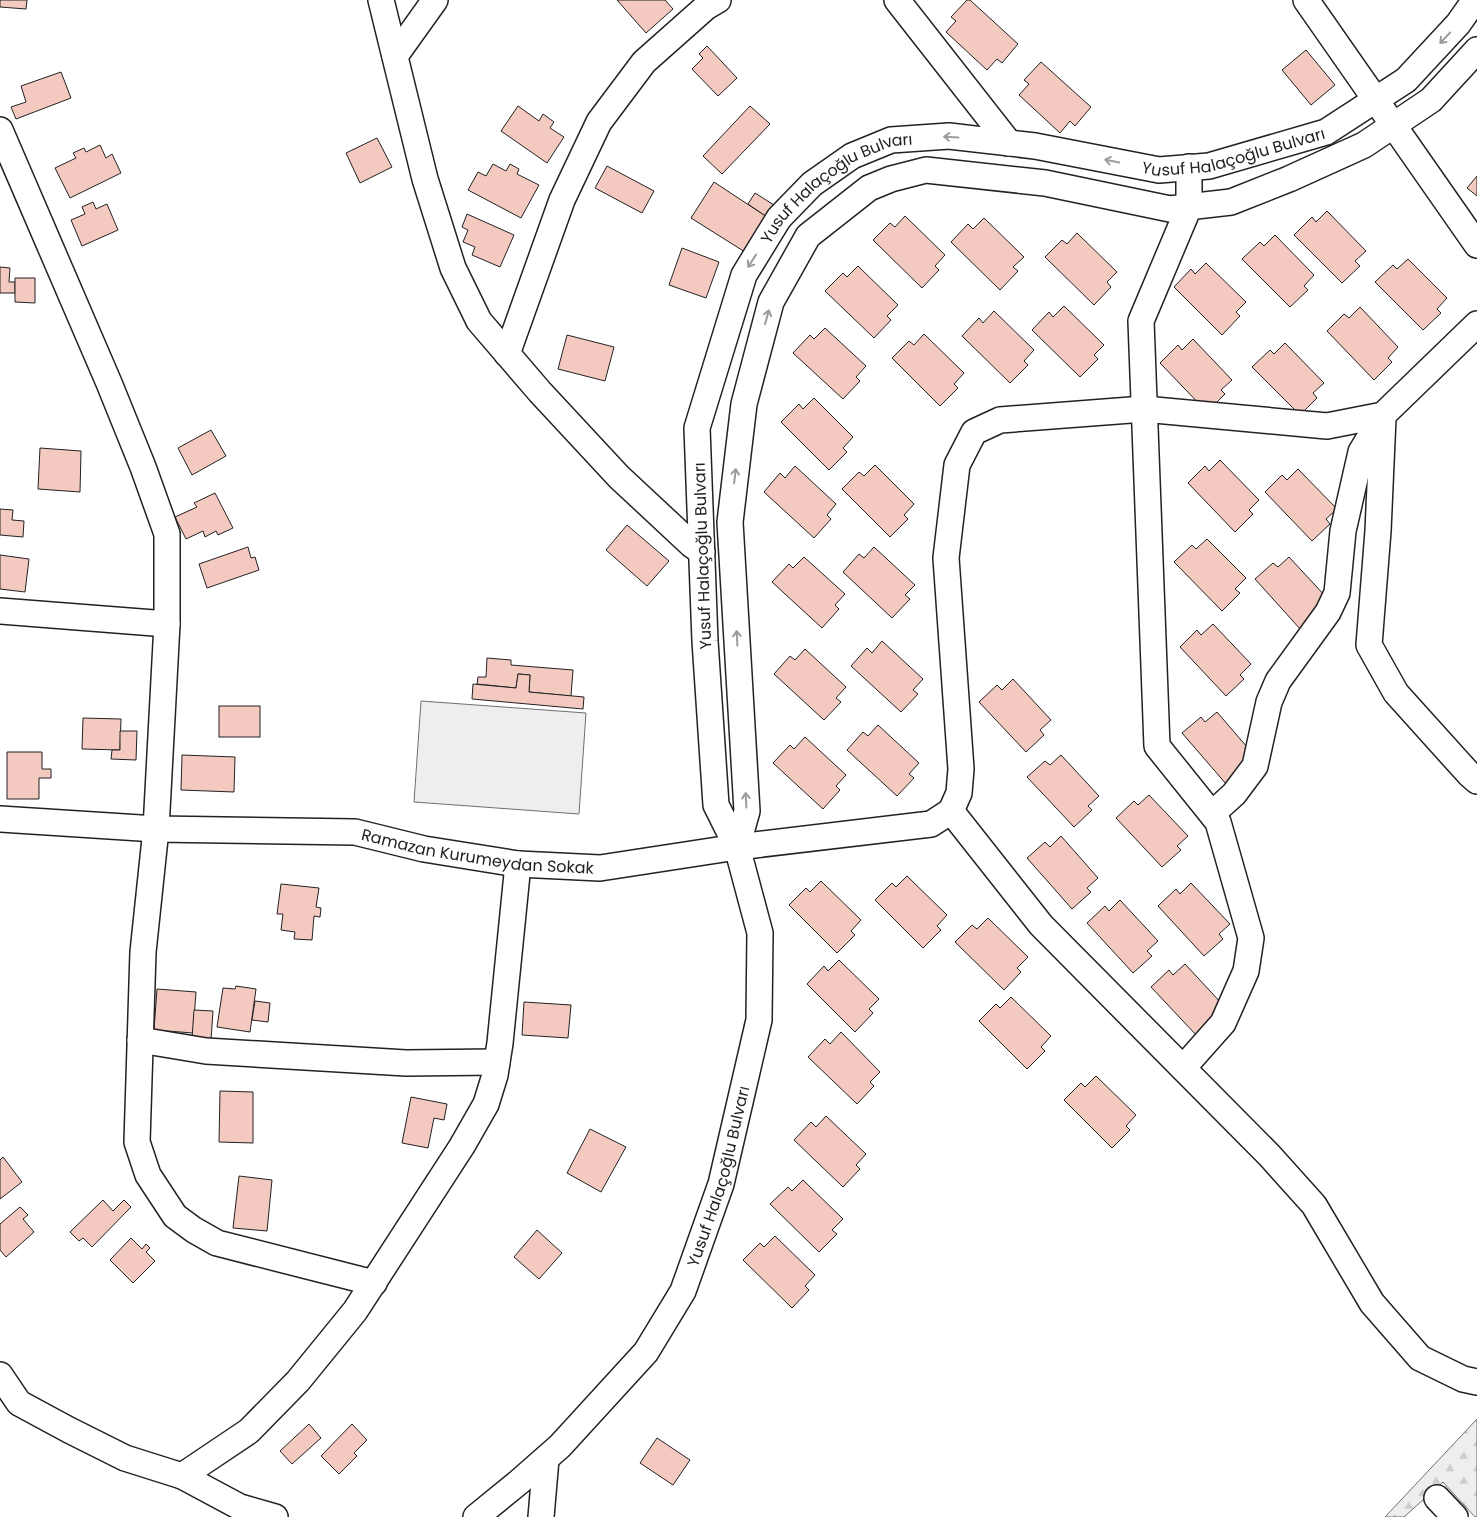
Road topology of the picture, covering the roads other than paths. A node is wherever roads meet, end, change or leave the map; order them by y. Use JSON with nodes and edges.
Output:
{"nodes":[{"id":1,"x":381,"y":0,"type":"edge"},
{"id":2,"x":435,"y":0,"type":"edge"},
{"id":3,"x":718,"y":0,"type":"edge"},
{"id":4,"x":897,"y":0,"type":"edge"},
{"id":5,"x":1307,"y":0,"type":"edge"},
{"id":6,"x":1475,"y":0,"type":"edge"},
{"id":7,"x":1477,"y":50,"type":"edge"},
{"id":8,"x":395,"y":56,"type":"junction"},
{"id":9,"x":1375,"y":100,"type":"junction"},
{"id":10,"x":1393,"y":126,"type":"junction"},
{"id":11,"x":0,"y":130,"type":"edge"},
{"id":12,"x":1009,"y":143,"type":"junction"},
{"id":13,"x":1189,"y":167,"type":"junction"},
{"id":14,"x":1189,"y":207,"type":"junction"},
{"id":15,"x":1477,"y":245,"type":"edge"},
{"id":16,"x":1477,"y":324,"type":"edge"},
{"id":17,"x":507,"y":354,"type":"junction"},
{"id":18,"x":1144,"y":409,"type":"junction"},
{"id":19,"x":1383,"y":415,"type":"junction"},
{"id":20,"x":702,"y":552,"type":"junction"},
{"id":21,"x":0,"y":611,"type":"edge"},
{"id":22,"x":167,"y":624,"type":"junction"},
{"id":23,"x":1477,"y":780,"type":"edge"},
{"id":24,"x":951,"y":811,"type":"junction"},
{"id":25,"x":1212,"y":814,"type":"junction"},
{"id":26,"x":0,"y":820,"type":"edge"},
{"id":27,"x":156,"y":829,"type":"junction"},
{"id":28,"x":738,"y":847,"type":"junction"},
{"id":29,"x":518,"y":864,"type":"junction"},
{"id":30,"x":140,"y":1040,"type":"junction"},
{"id":31,"x":497,"y":1062,"type":"junction"},
{"id":32,"x":1183,"y":1068,"type":"junction"},
{"id":33,"x":374,"y":1283,"type":"junction"},
{"id":34,"x":0,"y":1374,"type":"edge"},
{"id":35,"x":1477,"y":1382,"type":"edge"},
{"id":36,"x":546,"y":1459,"type":"junction"},
{"id":37,"x":182,"y":1476,"type":"junction"},
{"id":38,"x":1437,"y":1498,"type":"dead end"},
{"id":39,"x":275,"y":1517,"type":"edge"},
{"id":40,"x":476,"y":1517,"type":"edge"},
{"id":41,"x":542,"y":1517,"type":"edge"},
{"id":42,"x":1455,"y":1517,"type":"edge"}],
"edges":[{"from":1,"to":8,"type":"street"},
{"from":2,"to":8,"type":"street"},
{"from":3,"to":17,"type":"street"},
{"from":4,"to":12,"type":"street"},
{"from":5,"to":9,"type":"street"},
{"from":6,"to":9,"type":"street","name":"Yusuf Halaçoğlu Bulvarı","one_way":true},
{"from":7,"to":10,"type":"street","name":"Yusuf Halaçoğlu Bulvarı"},
{"from":8,"to":17,"type":"street"},
{"from":9,"to":10,"type":"street"},
{"from":9,"to":13,"type":"street","name":"Yusuf Halaçoğlu Bulvarı"},
{"from":10,"to":14,"type":"street","name":"Yusuf Halaçoğlu Bulvarı"},
{"from":10,"to":15,"type":"street"},
{"from":11,"to":22,"type":"street"},
{"from":13,"to":12,"type":"street","name":"Yusuf Halaçoğlu Bulvarı","one_way":true},
{"from":12,"to":20,"type":"street","name":"Yusuf Halaçoğlu Bulvarı","one_way":true},
{"from":13,"to":14,"type":"street"},
{"from":14,"to":18,"type":"street"},
{"from":28,"to":14,"type":"street","name":"Yusuf Halaçoğlu Bulvarı","one_way":true},
{"from":16,"to":19,"type":"street"},
{"from":17,"to":20,"type":"street"},
{"from":18,"to":19,"type":"street"},
{"from":18,"to":24,"type":"street"},
{"from":18,"to":25,"type":"street"},
{"from":19,"to":23,"type":"street"},
{"from":19,"to":25,"type":"street"},
{"from":20,"to":28,"type":"street","name":"Yusuf Halaçoğlu Bulvarı"},
{"from":21,"to":22,"type":"street"},
{"from":22,"to":27,"type":"street"},
{"from":24,"to":28,"type":"street","name":"Ramazan Kurumeydan Sokak"},
{"from":24,"to":32,"type":"street"},
{"from":25,"to":32,"type":"street"},
{"from":26,"to":27,"type":"street","name":"Ramazan Kurumeydan Sokak"},
{"from":27,"to":29,"type":"street","name":"Ramazan Kurumeydan Sokak"},
{"from":27,"to":30,"type":"street"},
{"from":28,"to":29,"type":"street","name":"Ramazan Kurumeydan Sokak"},
{"from":28,"to":36,"type":"street","name":"Yusuf Halaçoğlu Bulvarı"},
{"from":29,"to":31,"type":"street"},
{"from":30,"to":31,"type":"street"},
{"from":30,"to":33,"type":"street"},
{"from":31,"to":33,"type":"street"},
{"from":32,"to":35,"type":"street"},
{"from":33,"to":37,"type":"street"},
{"from":34,"to":37,"type":"street"},
{"from":36,"to":40,"type":"street","name":"Yusuf Halaçoğlu Bulvarı"},
{"from":36,"to":41,"type":"street"},
{"from":37,"to":39,"type":"street"},
{"from":38,"to":42,"type":"street"}]}
